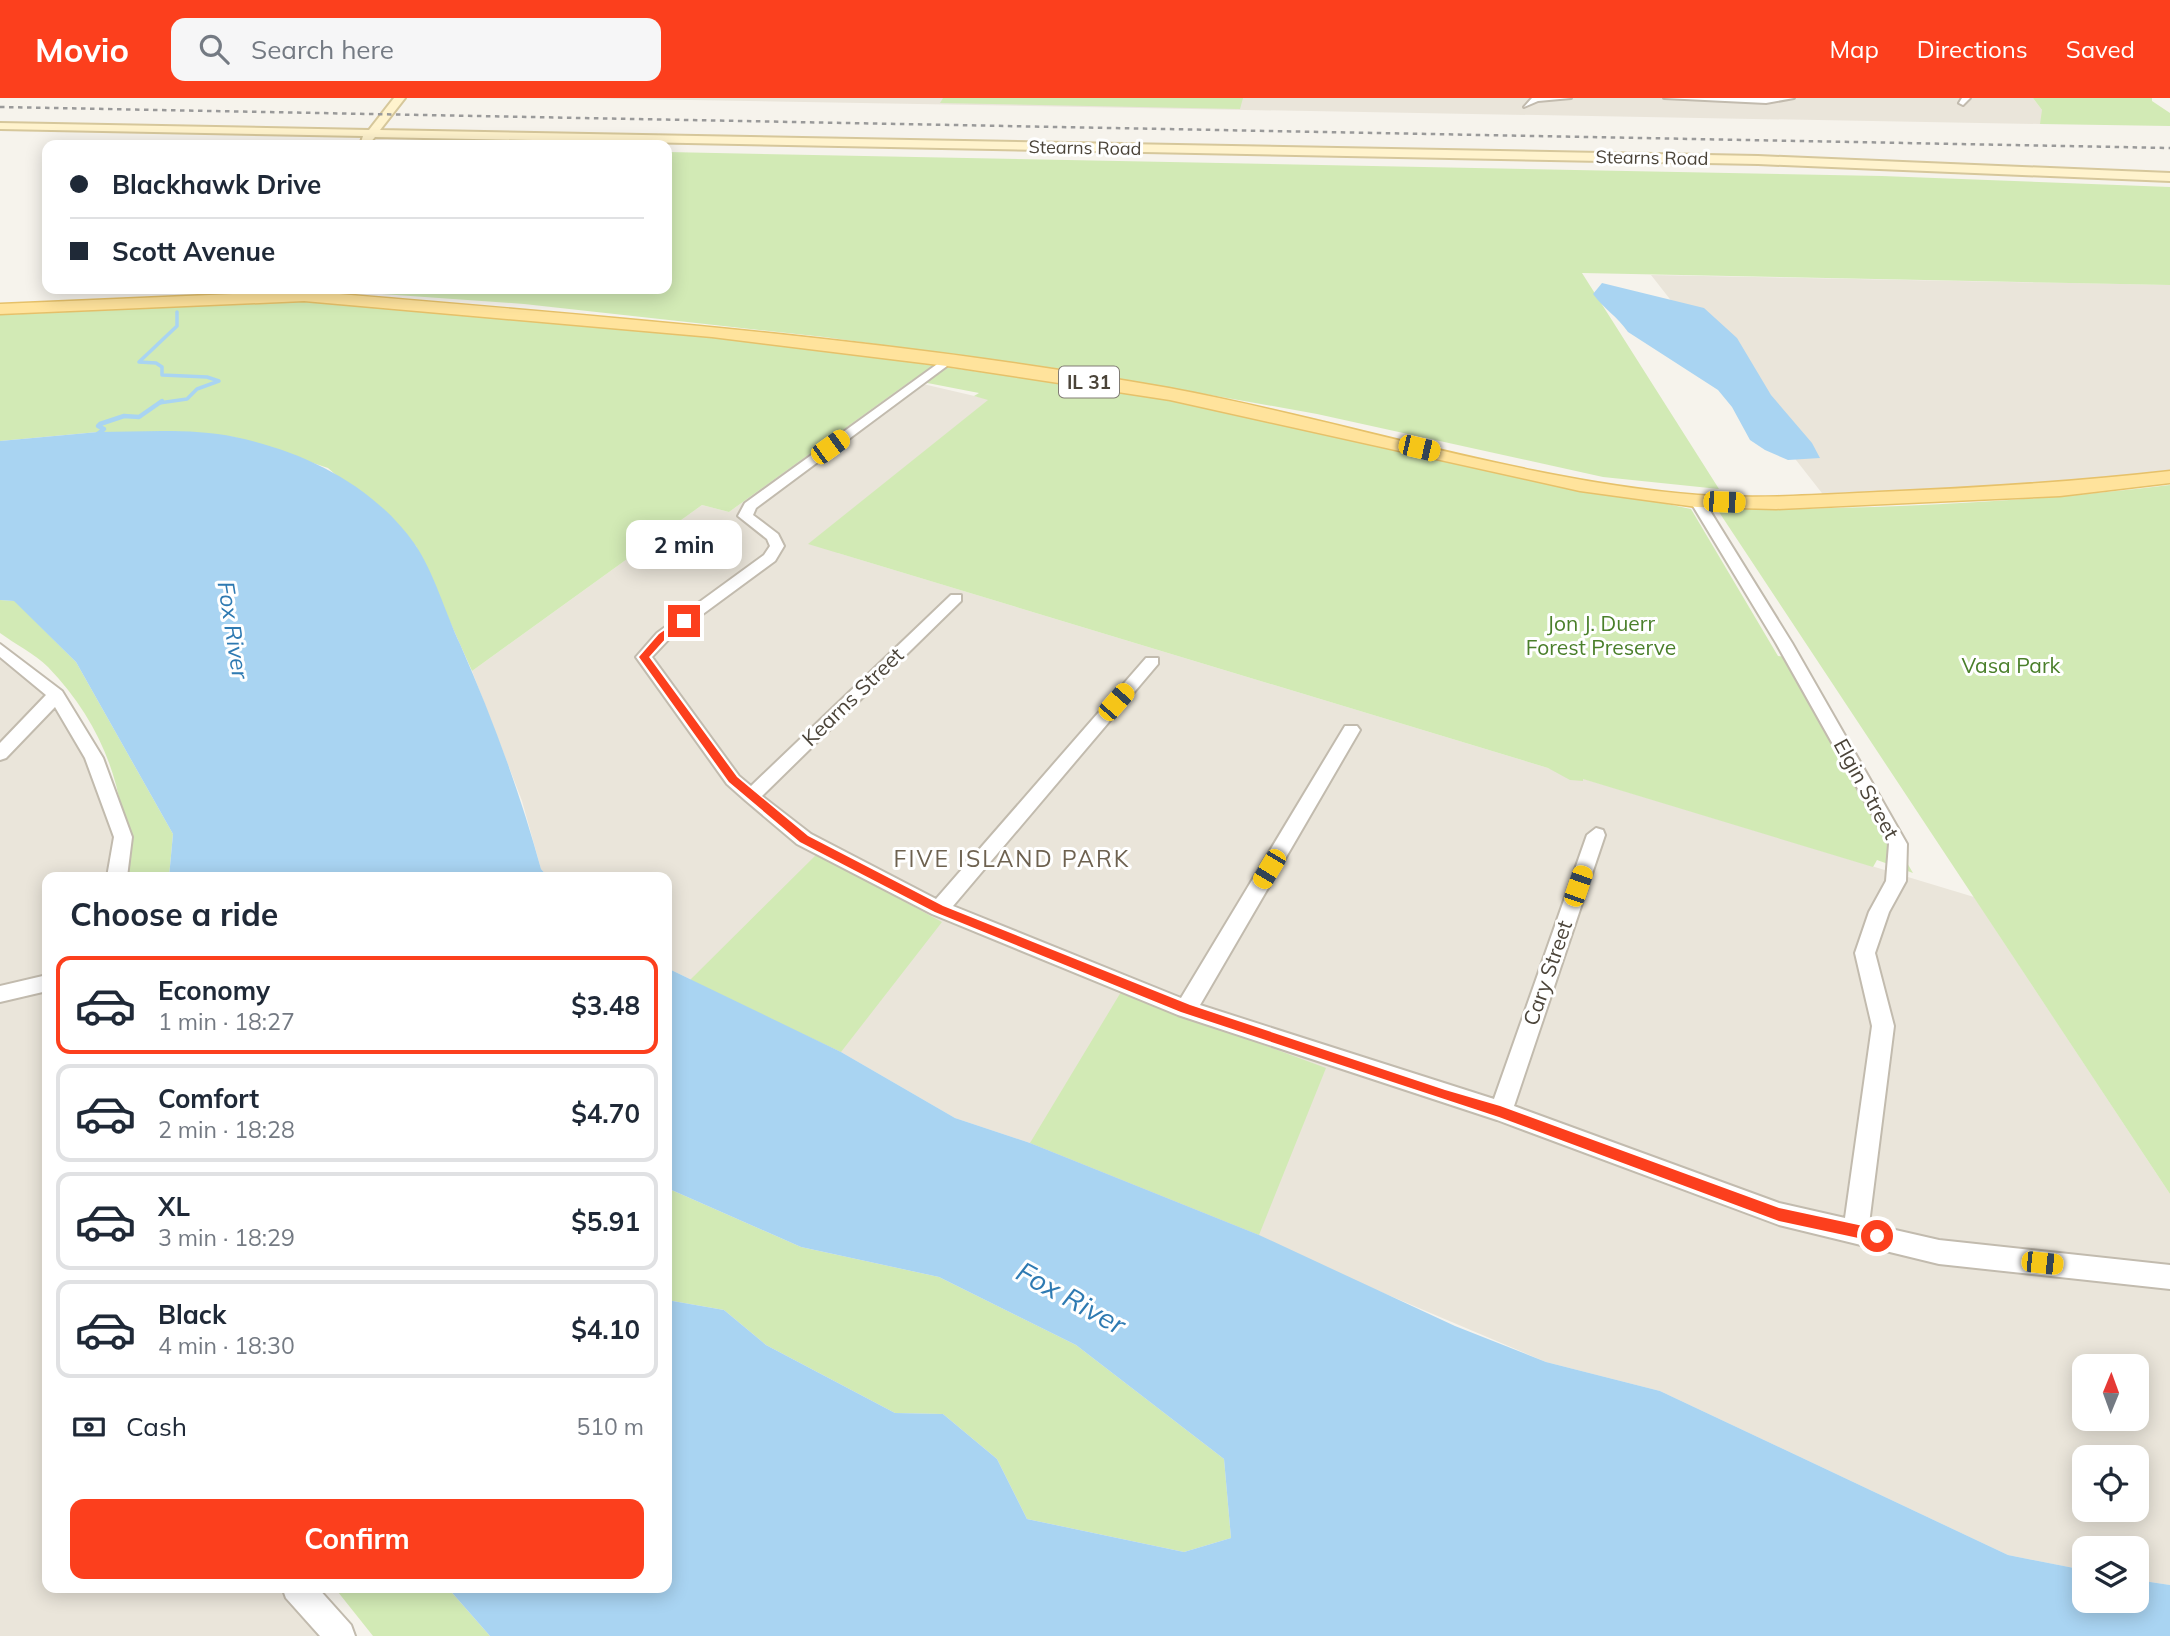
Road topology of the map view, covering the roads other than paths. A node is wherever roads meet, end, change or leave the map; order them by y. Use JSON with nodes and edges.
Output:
{"nodes":[{"id":1,"x":400,"y":98,"type":"edge"},
{"id":2,"x":413,"y":98,"type":"edge"},
{"id":3,"x":1567,"y":98,"type":"edge"},
{"id":4,"x":1668,"y":98,"type":"edge"},
{"id":5,"x":1790,"y":98,"type":"edge"},
{"id":6,"x":1527,"y":105,"type":"dead end"},
{"id":7,"x":404,"y":112,"type":"dead end"},
{"id":8,"x":0,"y":126,"type":"edge"},
{"id":9,"x":0,"y":133,"type":"edge"},
{"id":10,"x":390,"y":136,"type":"edge"},
{"id":11,"x":366,"y":140,"type":"edge"},
{"id":12,"x":474,"y":140,"type":"edge"},
{"id":13,"x":616,"y":140,"type":"edge"},
{"id":14,"x":672,"y":141,"type":"edge"},
{"id":15,"x":672,"y":147,"type":"edge"},
{"id":16,"x":2170,"y":177,"type":"edge"},
{"id":17,"x":2170,"y":182,"type":"edge"},
{"id":18,"x":232,"y":294,"type":"edge"},
{"id":19,"x":309,"y":294,"type":"edge"},
{"id":20,"x":0,"y":309,"type":"edge"},
{"id":21,"x":947,"y":361,"type":"junction"},
{"id":22,"x":2170,"y":477,"type":"edge"},
{"id":23,"x":1697,"y":500,"type":"junction"},
{"id":24,"x":956,"y":598,"type":"dead end"},
{"id":25,"x":0,"y":649,"type":"edge"},
{"id":26,"x":1152,"y":661,"type":"dead end"},
{"id":27,"x":56,"y":695,"type":"junction"},
{"id":28,"x":1351,"y":730,"type":"dead end"},
{"id":29,"x":0,"y":754,"type":"edge"},
{"id":30,"x":751,"y":796,"type":"junction"},
{"id":31,"x":1596,"y":835,"type":"dead end"},
{"id":32,"x":118,"y":872,"type":"edge"},
{"id":33,"x":939,"y":909,"type":"junction"},
{"id":34,"x":42,"y":984,"type":"edge"},
{"id":35,"x":0,"y":994,"type":"edge"},
{"id":36,"x":1186,"y":1009,"type":"junction"},
{"id":37,"x":1500,"y":1111,"type":"junction"},
{"id":38,"x":1856,"y":1230,"type":"junction"},
{"id":39,"x":2170,"y":1277,"type":"edge"},
{"id":40,"x":302,"y":1593,"type":"edge"},
{"id":41,"x":340,"y":1636,"type":"edge"}],
"edges":[{"from":1,"to":11,"type":"main road"},
{"from":2,"to":7,"type":"main road"},
{"from":3,"to":6,"type":"street"},
{"from":4,"to":5,"type":"street"},
{"from":8,"to":11,"type":"main road","name":"Stearns Road"},
{"from":9,"to":11,"type":"main road","name":"Stearns Road"},
{"from":10,"to":11,"type":"main road","name":"Stearns Road"},
{"from":10,"to":12,"type":"main road","name":"Stearns Road"},
{"from":10,"to":13,"type":"main road","name":"Stearns Road"},
{"from":14,"to":16,"type":"main road","name":"Stearns Road"},
{"from":15,"to":17,"type":"main road","name":"Stearns Road"},
{"from":18,"to":20,"type":"main road","number":"IL 31"},
{"from":19,"to":21,"type":"main road","number":"IL 31"},
{"from":21,"to":23,"type":"main road","number":"IL 31"},
{"from":21,"to":30,"type":"street"},
{"from":22,"to":23,"type":"main road","number":"IL 31"},
{"from":23,"to":38,"type":"street","name":"Elgin Street"},
{"from":24,"to":30,"type":"street","name":"Kearns Street"},
{"from":25,"to":27,"type":"street"},
{"from":26,"to":33,"type":"street"},
{"from":27,"to":29,"type":"street"},
{"from":27,"to":32,"type":"street"},
{"from":28,"to":36,"type":"street"},
{"from":30,"to":33,"type":"street"},
{"from":31,"to":37,"type":"street","name":"Cary Street"},
{"from":33,"to":36,"type":"street"},
{"from":34,"to":35,"type":"street"},
{"from":36,"to":37,"type":"street"},
{"from":37,"to":38,"type":"street"},
{"from":38,"to":39,"type":"street"},
{"from":40,"to":41,"type":"street"}]}
